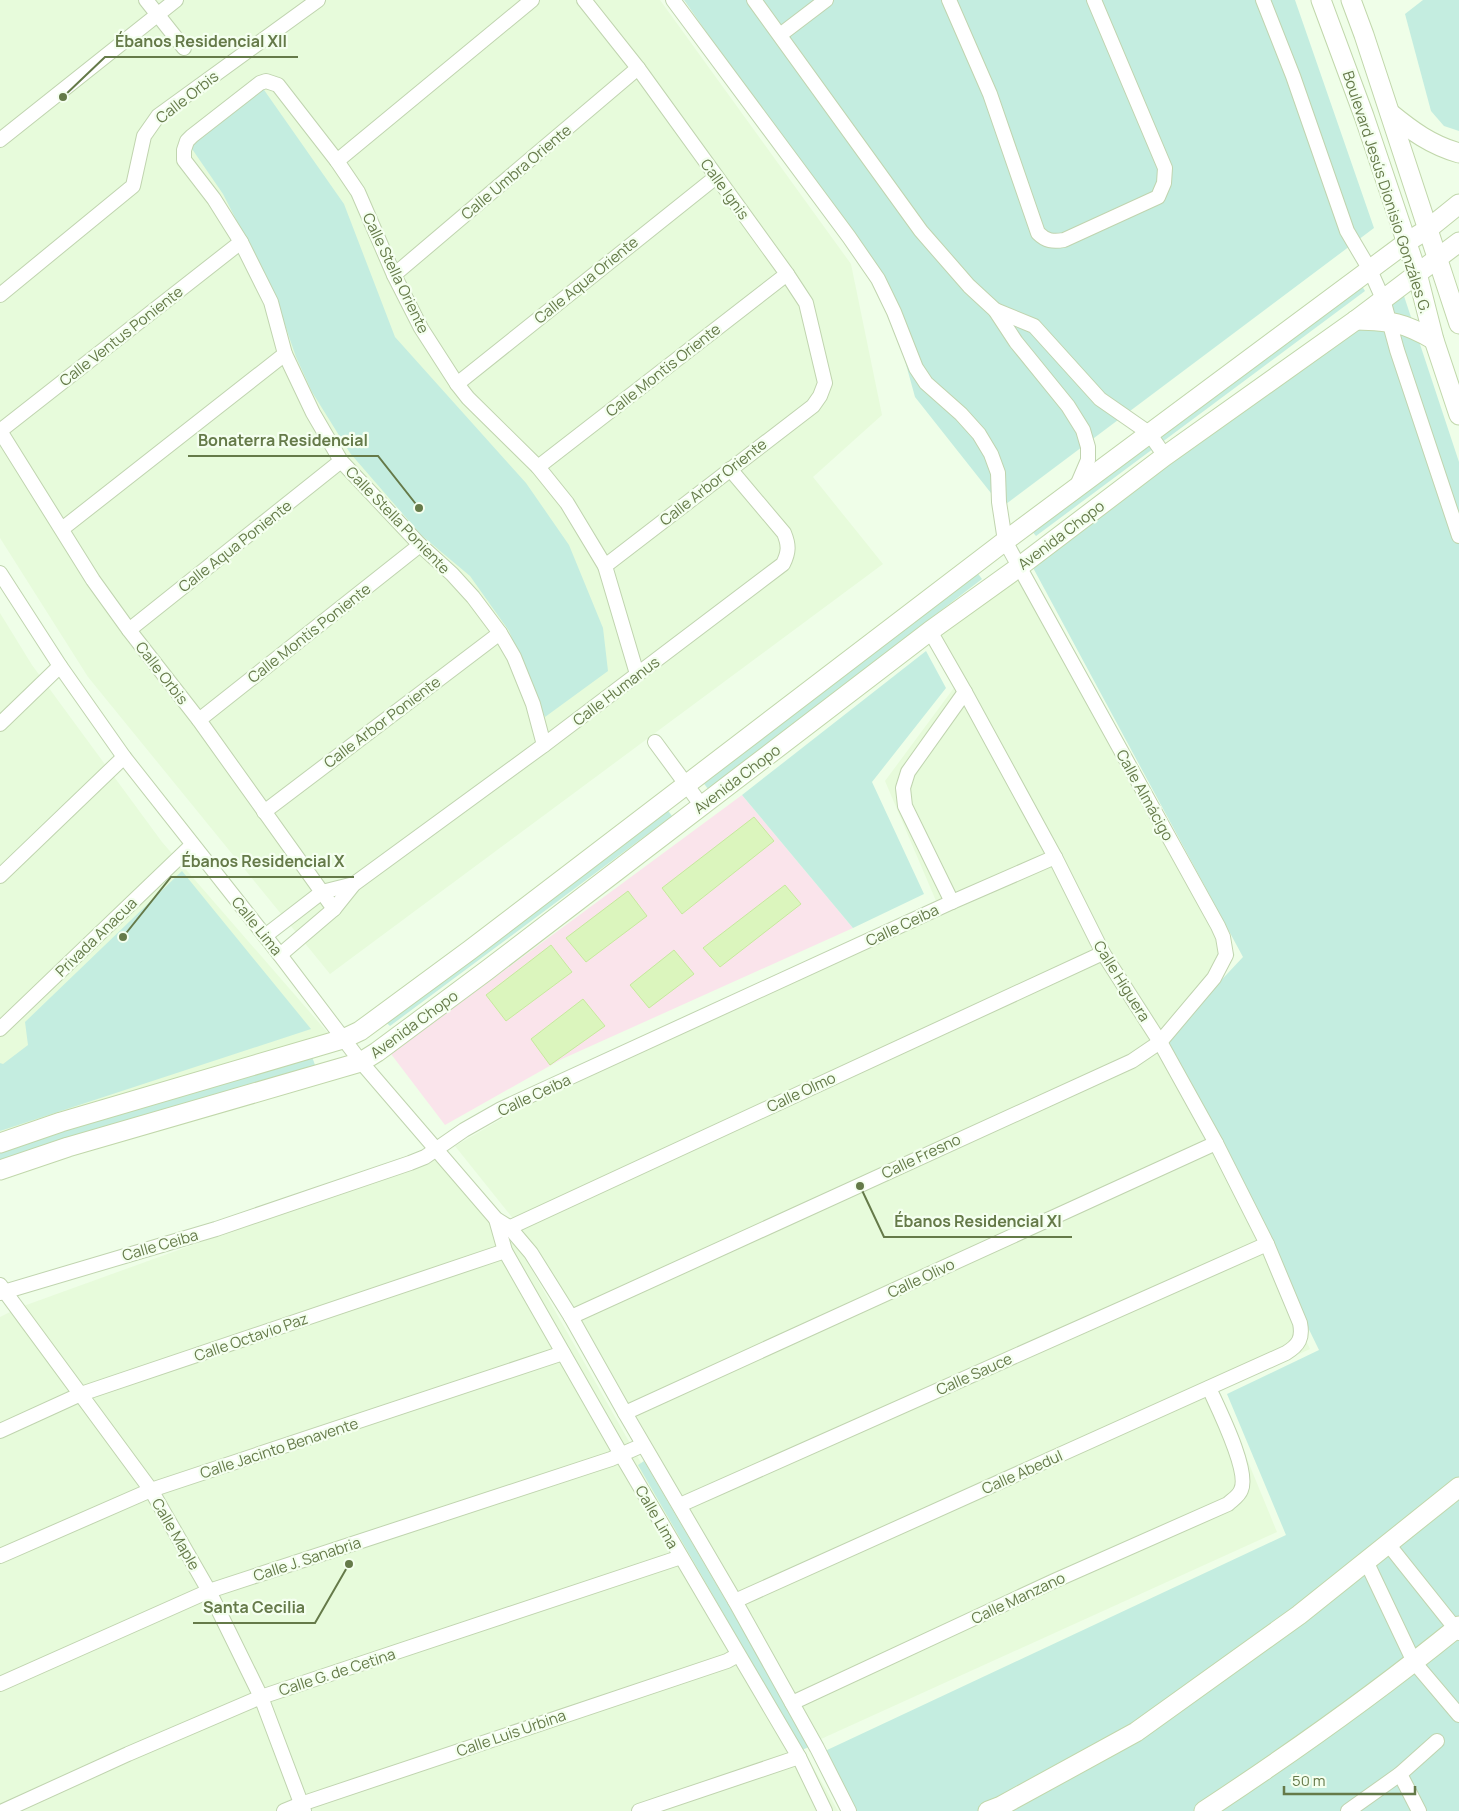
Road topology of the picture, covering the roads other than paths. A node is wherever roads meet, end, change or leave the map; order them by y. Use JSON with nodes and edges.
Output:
{"nodes":[{"id":1,"x":146,"y":0,"type":"edge"},
{"id":2,"x":176,"y":0,"type":"edge"},
{"id":3,"x":318,"y":0,"type":"edge"},
{"id":4,"x":532,"y":0,"type":"edge"},
{"id":5,"x":584,"y":0,"type":"edge"},
{"id":6,"x":673,"y":0,"type":"edge"},
{"id":7,"x":826,"y":0,"type":"edge"},
{"id":8,"x":948,"y":0,"type":"edge"},
{"id":9,"x":1094,"y":0,"type":"edge"},
{"id":10,"x":1264,"y":0,"type":"edge"},
{"id":11,"x":1321,"y":0,"type":"edge"},
{"id":12,"x":1351,"y":0,"type":"edge"},
{"id":13,"x":761,"y":3,"type":"edge"},
{"id":14,"x":158,"y":15,"type":"junction"},
{"id":15,"x":780,"y":35,"type":"junction"},
{"id":16,"x":184,"y":48,"type":"dead end"},
{"id":17,"x":638,"y":68,"type":"junction"},
{"id":18,"x":1390,"y":112,"type":"junction"},
{"id":19,"x":0,"y":140,"type":"edge"},
{"id":20,"x":1459,"y":153,"type":"edge"},
{"id":21,"x":184,"y":160,"type":"joint"},
{"id":22,"x":337,"y":161,"type":"junction"},
{"id":23,"x":716,"y":177,"type":"junction"},
{"id":24,"x":1459,"y":204,"type":"edge"},
{"id":25,"x":1428,"y":229,"type":"junction"},
{"id":26,"x":241,"y":242,"type":"junction"},
{"id":27,"x":1407,"y":242,"type":"junction"},
{"id":28,"x":1459,"y":242,"type":"edge"},
{"id":29,"x":1438,"y":259,"type":"junction"},
{"id":30,"x":1370,"y":270,"type":"junction"},
{"id":31,"x":1417,"y":273,"type":"junction"},
{"id":32,"x":787,"y":274,"type":"junction"},
{"id":33,"x":394,"y":276,"type":"junction"},
{"id":34,"x":0,"y":295,"type":"edge"},
{"id":35,"x":1383,"y":299,"type":"junction"},
{"id":36,"x":995,"y":310,"type":"junction"},
{"id":37,"x":1356,"y":320,"type":"junction"},
{"id":38,"x":1388,"y":321,"type":"junction"},
{"id":39,"x":1459,"y":324,"type":"edge"},
{"id":40,"x":1434,"y":340,"type":"junction"},
{"id":41,"x":285,"y":354,"type":"junction"},
{"id":42,"x":457,"y":384,"type":"junction"},
{"id":43,"x":820,"y":396,"type":"joint"},
{"id":44,"x":1459,"y":415,"type":"edge"},
{"id":45,"x":0,"y":431,"type":"edge"},
{"id":46,"x":1149,"y":433,"type":"junction"},
{"id":47,"x":1166,"y":456,"type":"junction"},
{"id":48,"x":342,"y":461,"type":"junction"},
{"id":49,"x":538,"y":467,"type":"junction"},
{"id":50,"x":730,"y":469,"type":"junction"},
{"id":51,"x":1076,"y":488,"type":"junction"},
{"id":52,"x":62,"y":529,"type":"junction"},
{"id":53,"x":1459,"y":536,"type":"edge"},
{"id":54,"x":1005,"y":541,"type":"junction"},
{"id":55,"x":420,"y":545,"type":"junction"},
{"id":56,"x":605,"y":566,"type":"junction"},
{"id":57,"x":1019,"y":567,"type":"junction"},
{"id":58,"x":1,"y":576,"type":"edge"},
{"id":59,"x":128,"y":630,"type":"junction"},
{"id":60,"x":930,"y":632,"type":"junction"},
{"id":61,"x":500,"y":633,"type":"junction"},
{"id":62,"x":60,"y":666,"type":"junction"},
{"id":63,"x":637,"y":674,"type":"junction"},
{"id":64,"x":965,"y":692,"type":"junction"},
{"id":65,"x":199,"y":720,"type":"junction"},
{"id":66,"x":0,"y":724,"type":"edge"},
{"id":67,"x":655,"y":742,"type":"dead end"},
{"id":68,"x":544,"y":745,"type":"junction"},
{"id":69,"x":124,"y":757,"type":"junction"},
{"id":70,"x":686,"y":785,"type":"junction"},
{"id":71,"x":702,"y":806,"type":"junction"},
{"id":72,"x":264,"y":812,"type":"junction"},
{"id":73,"x":192,"y":845,"type":"junction"},
{"id":74,"x":1055,"y":857,"type":"junction"},
{"id":75,"x":0,"y":876,"type":"edge"},
{"id":76,"x":354,"y":884,"type":"junction"},
{"id":77,"x":322,"y":892,"type":"junction"},
{"id":78,"x":952,"y":902,"type":"junction"},
{"id":79,"x":334,"y":909,"type":"junction"},
{"id":80,"x":265,"y":936,"type":"junction"},
{"id":81,"x":1103,"y":953,"type":"junction"},
{"id":82,"x":280,"y":955,"type":"junction"},
{"id":83,"x":0,"y":1029,"type":"edge"},
{"id":84,"x":343,"y":1039,"type":"junction"},
{"id":85,"x":1160,"y":1042,"type":"junction"},
{"id":86,"x":361,"y":1062,"type":"junction"},
{"id":87,"x":0,"y":1143,"type":"edge"},
{"id":88,"x":1216,"y":1143,"type":"junction"},
{"id":89,"x":436,"y":1150,"type":"junction"},
{"id":90,"x":0,"y":1170,"type":"edge"},
{"id":91,"x":504,"y":1230,"type":"junction"},
{"id":92,"x":1267,"y":1244,"type":"junction"},
{"id":93,"x":505,"y":1251,"type":"junction"},
{"id":94,"x":2,"y":1289,"type":"edge"},
{"id":95,"x":571,"y":1317,"type":"junction"},
{"id":96,"x":1302,"y":1336,"type":"joint"},
{"id":97,"x":563,"y":1353,"type":"junction"},
{"id":98,"x":1209,"y":1388,"type":"junction"},
{"id":99,"x":81,"y":1394,"type":"junction"},
{"id":100,"x":625,"y":1413,"type":"junction"},
{"id":101,"x":0,"y":1431,"type":"edge"},
{"id":102,"x":643,"y":1445,"type":"junction"},
{"id":103,"x":622,"y":1456,"type":"junction"},
{"id":104,"x":1459,"y":1487,"type":"edge"},
{"id":105,"x":151,"y":1490,"type":"junction"},
{"id":106,"x":680,"y":1506,"type":"junction"},
{"id":107,"x":1388,"y":1544,"type":"junction"},
{"id":108,"x":0,"y":1556,"type":"edge"},
{"id":109,"x":681,"y":1558,"type":"junction"},
{"id":110,"x":1366,"y":1561,"type":"junction"},
{"id":111,"x":209,"y":1591,"type":"junction"},
{"id":112,"x":735,"y":1601,"type":"junction"},
{"id":113,"x":1458,"y":1629,"type":"edge"},
{"id":114,"x":738,"y":1655,"type":"junction"},
{"id":115,"x":1414,"y":1662,"type":"junction"},
{"id":116,"x":0,"y":1684,"type":"edge"},
{"id":117,"x":261,"y":1697,"type":"junction"},
{"id":118,"x":792,"y":1703,"type":"junction"},
{"id":119,"x":1459,"y":1715,"type":"edge"},
{"id":120,"x":1437,"y":1741,"type":"dead end"},
{"id":121,"x":798,"y":1757,"type":"junction"},
{"id":122,"x":1400,"y":1774,"type":"junction"},
{"id":123,"x":303,"y":1807,"type":"edge"},
{"id":124,"x":3,"y":1811,"type":"edge"},
{"id":125,"x":284,"y":1811,"type":"edge"},
{"id":126,"x":639,"y":1811,"type":"edge"},
{"id":127,"x":825,"y":1811,"type":"edge"},
{"id":128,"x":848,"y":1811,"type":"edge"},
{"id":129,"x":988,"y":1811,"type":"edge"},
{"id":130,"x":1204,"y":1811,"type":"edge"},
{"id":131,"x":1348,"y":1811,"type":"edge"},
{"id":132,"x":1419,"y":1811,"type":"edge"}],
"edges":[{"from":1,"to":14,"type":"street"},
{"from":2,"to":14,"type":"street"},
{"from":3,"to":34,"type":"street","name":"Calle Orbis"},
{"from":4,"to":22,"type":"street"},
{"from":5,"to":17,"type":"street","name":"Calle Ignis"},
{"from":6,"to":54,"type":"street","name":"Calle Almácigo"},
{"from":7,"to":15,"type":"street"},
{"from":8,"to":9,"type":"street"},
{"from":10,"to":30,"type":"street"},
{"from":11,"to":27,"type":"street","name":"Boulevard Jesús Dionisio Gonzáles G."},
{"from":12,"to":18,"type":"street","name":"Boulevard Jesús Dionisio Gonzáles G."},
{"from":13,"to":15,"type":"street"},
{"from":14,"to":16,"type":"street"},
{"from":14,"to":19,"type":"street"},
{"from":15,"to":36,"type":"street"},
{"from":17,"to":23,"type":"street","name":"Calle Ignis"},
{"from":17,"to":33,"type":"street","name":"Calle Umbra Oriente"},
{"from":18,"to":20,"type":"street"},
{"from":18,"to":25,"type":"street","name":"Boulevard Jesús Dionisio Gonzáles G."},
{"from":21,"to":22,"type":"street","name":"Calle Stella Oriente"},
{"from":21,"to":26,"type":"street","name":"Calle Stella Poniente"},
{"from":22,"to":33,"type":"street","name":"Calle Stella Oriente"},
{"from":23,"to":32,"type":"street","name":"Calle Ignis"},
{"from":23,"to":42,"type":"street","name":"Calle Aqua Oriente"},
{"from":24,"to":25,"type":"street","name":"Avenida Chopo"},
{"from":25,"to":27,"type":"street","name":"Avenida Chopo"},
{"from":25,"to":29,"type":"street","name":"Boulevard Jesús Dionisio Gonzáles G."},
{"from":26,"to":41,"type":"street","name":"Calle Stella Poniente"},
{"from":26,"to":45,"type":"street","name":"Calle Ventus Poniente"},
{"from":27,"to":30,"type":"street","name":"Avenida Chopo"},
{"from":27,"to":31,"type":"street","name":"Boulevard Jesús Dionisio Gonzáles G."},
{"from":28,"to":29,"type":"street","name":"Avenida Chopo"},
{"from":29,"to":31,"type":"street","name":"Avenida Chopo"},
{"from":29,"to":39,"type":"street","name":"Boulevard Jesús Dionisio Gonzáles G."},
{"from":30,"to":35,"type":"street"},
{"from":30,"to":46,"type":"street","name":"Avenida Chopo"},
{"from":31,"to":35,"type":"street","name":"Avenida Chopo"},
{"from":31,"to":40,"type":"street","name":"Boulevard Jesús Dionisio Gonzáles G."},
{"from":32,"to":43,"type":"street","name":"Calle Ignis"},
{"from":32,"to":49,"type":"street","name":"Calle Montis Oriente"},
{"from":33,"to":42,"type":"street","name":"Calle Stella Oriente"},
{"from":35,"to":37,"type":"street","name":"Avenida Chopo"},
{"from":35,"to":38,"type":"street"},
{"from":36,"to":46,"type":"street"},
{"from":36,"to":51,"type":"street"},
{"from":37,"to":38,"type":"street"},
{"from":37,"to":47,"type":"street","name":"Avenida Chopo"},
{"from":38,"to":40,"type":"street"},
{"from":38,"to":53,"type":"street"},
{"from":40,"to":44,"type":"street","name":"Boulevard Jesús Dionisio Gonzáles G."},
{"from":41,"to":48,"type":"street","name":"Calle Stella Poniente"},
{"from":41,"to":52,"type":"street"},
{"from":42,"to":49,"type":"street","name":"Calle Stella Oriente"},
{"from":43,"to":50,"type":"street","name":"Calle Arbor Oriente"},
{"from":45,"to":52,"type":"street","name":"Calle Orbis"},
{"from":46,"to":47,"type":"street"},
{"from":46,"to":51,"type":"street","name":"Avenida Chopo"},
{"from":47,"to":57,"type":"street","name":"Avenida Chopo"},
{"from":48,"to":55,"type":"street","name":"Calle Stella Poniente"},
{"from":48,"to":59,"type":"street","name":"Calle Aqua Poniente"},
{"from":49,"to":56,"type":"street","name":"Calle Stella Oriente"},
{"from":50,"to":56,"type":"street","name":"Calle Arbor Oriente"},
{"from":50,"to":63,"type":"street","name":"Calle Humanus"},
{"from":51,"to":54,"type":"street","name":"Avenida Chopo"},
{"from":52,"to":59,"type":"street","name":"Calle Orbis"},
{"from":54,"to":57,"type":"street","name":"Calle Almácigo"},
{"from":54,"to":70,"type":"street","name":"Avenida Chopo"},
{"from":55,"to":61,"type":"street","name":"Calle Stella Poniente"},
{"from":55,"to":65,"type":"street","name":"Calle Montis Poniente"},
{"from":56,"to":63,"type":"street","name":"Calle Stella Oriente"},
{"from":57,"to":60,"type":"street","name":"Avenida Chopo"},
{"from":57,"to":85,"type":"street","name":"Calle Almácigo"},
{"from":58,"to":62,"type":"street","name":"Calle Lima"},
{"from":59,"to":65,"type":"street","name":"Calle Orbis"},
{"from":60,"to":64,"type":"street","name":"Calle Higuera"},
{"from":60,"to":71,"type":"street","name":"Avenida Chopo"},
{"from":61,"to":68,"type":"street","name":"Calle Stella Poniente"},
{"from":61,"to":72,"type":"street","name":"Calle Arbor Poniente"},
{"from":62,"to":66,"type":"street"},
{"from":62,"to":69,"type":"street","name":"Calle Lima"},
{"from":63,"to":68,"type":"street","name":"Calle Humanus"},
{"from":64,"to":74,"type":"street","name":"Calle Higuera"},
{"from":64,"to":78,"type":"street"},
{"from":65,"to":72,"type":"street","name":"Calle Orbis"},
{"from":67,"to":70,"type":"street"},
{"from":68,"to":76,"type":"street","name":"Calle Humanus"},
{"from":69,"to":73,"type":"street","name":"Calle Lima"},
{"from":69,"to":75,"type":"street"},
{"from":70,"to":71,"type":"street"},
{"from":70,"to":84,"type":"street","name":"Avenida Chopo"},
{"from":71,"to":86,"type":"street","name":"Avenida Chopo"},
{"from":72,"to":77,"type":"street","name":"Calle Orbis"},
{"from":73,"to":80,"type":"street","name":"Calle Lima"},
{"from":73,"to":83,"type":"street","name":"Privada Anacua"},
{"from":74,"to":78,"type":"street","name":"Calle Ceiba"},
{"from":74,"to":81,"type":"street","name":"Calle Higuera"},
{"from":76,"to":77,"type":"street","name":"Calle Humanus"},
{"from":76,"to":79,"type":"street","name":"Calle Humanus"},
{"from":77,"to":79,"type":"street","name":"Calle Orbis"},
{"from":77,"to":80,"type":"street","name":"Calle Humanus"},
{"from":78,"to":89,"type":"street","name":"Calle Ceiba"},
{"from":79,"to":82,"type":"street","name":"Calle Humanus"},
{"from":80,"to":82,"type":"street","name":"Calle Lima"},
{"from":81,"to":85,"type":"street","name":"Calle Higuera"},
{"from":81,"to":91,"type":"street","name":"Calle Olmo"},
{"from":82,"to":84,"type":"street","name":"Calle Lima"},
{"from":84,"to":86,"type":"street","name":"Calle Lima"},
{"from":84,"to":87,"type":"street","name":"Avenida Chopo"},
{"from":85,"to":88,"type":"street","name":"Calle Higuera"},
{"from":85,"to":95,"type":"street","name":"Calle Fresno"},
{"from":86,"to":89,"type":"street","name":"Calle Lima"},
{"from":86,"to":90,"type":"street","name":"Avenida Chopo"},
{"from":88,"to":92,"type":"street","name":"Calle Higuera"},
{"from":88,"to":100,"type":"street","name":"Calle Olivo"},
{"from":89,"to":91,"type":"street","name":"Calle Lima"},
{"from":89,"to":94,"type":"street","name":"Calle Ceiba"},
{"from":91,"to":93,"type":"street","name":"Calle Lima"},
{"from":91,"to":95,"type":"street","name":"Calle Lima"},
{"from":92,"to":96,"type":"street","name":"Calle Higuera"},
{"from":92,"to":106,"type":"street","name":"Calle Sauce"},
{"from":93,"to":97,"type":"street","name":"Calle Lima"},
{"from":93,"to":99,"type":"street","name":"Calle Octavio Paz"},
{"from":94,"to":99,"type":"street","name":"Calle Maple"},
{"from":95,"to":100,"type":"street","name":"Calle Lima"},
{"from":96,"to":98,"type":"street","name":"Calle Abedul"},
{"from":97,"to":103,"type":"street","name":"Calle Lima"},
{"from":97,"to":105,"type":"street","name":"Calle Jacinto Benavente"},
{"from":98,"to":112,"type":"street","name":"Calle Abedul"},
{"from":98,"to":118,"type":"street","name":"Calle Manzano"},
{"from":99,"to":101,"type":"street","name":"Calle Octavio Paz"},
{"from":99,"to":105,"type":"street","name":"Calle Maple"},
{"from":100,"to":102,"type":"street","name":"Calle Lima"},
{"from":102,"to":103,"type":"street","name":"Calle J. Sanabria"},
{"from":102,"to":106,"type":"street","name":"Calle Lima"},
{"from":103,"to":109,"type":"street","name":"Calle Lima"},
{"from":103,"to":111,"type":"street","name":"Calle J. Sanabria"},
{"from":104,"to":107,"type":"street"},
{"from":105,"to":108,"type":"street","name":"Calle Jacinto Benavente"},
{"from":105,"to":111,"type":"street","name":"Calle Maple"},
{"from":106,"to":112,"type":"street","name":"Calle Lima"},
{"from":107,"to":110,"type":"street"},
{"from":107,"to":113,"type":"street"},
{"from":109,"to":114,"type":"street","name":"Calle Lima"},
{"from":109,"to":117,"type":"street","name":"Calle G. de Cetina"},
{"from":110,"to":115,"type":"street"},
{"from":110,"to":129,"type":"street"},
{"from":111,"to":116,"type":"street","name":"Calle J. Sanabria"},
{"from":111,"to":117,"type":"street","name":"Calle Maple"},
{"from":112,"to":118,"type":"street","name":"Calle Lima"},
{"from":113,"to":115,"type":"street"},
{"from":114,"to":121,"type":"street","name":"Calle Lima"},
{"from":114,"to":123,"type":"street","name":"Calle Luis Urbina"},
{"from":115,"to":119,"type":"street"},
{"from":115,"to":130,"type":"street"},
{"from":117,"to":123,"type":"street","name":"Calle Maple"},
{"from":117,"to":124,"type":"street","name":"Calle G. de Cetina"},
{"from":118,"to":128,"type":"street","name":"Calle Lima"},
{"from":120,"to":122,"type":"street"},
{"from":121,"to":126,"type":"street"},
{"from":121,"to":127,"type":"street","name":"Calle Lima"},
{"from":122,"to":131,"type":"street"},
{"from":122,"to":132,"type":"street"},
{"from":123,"to":125,"type":"street","name":"Calle Luis Urbina"}]}
